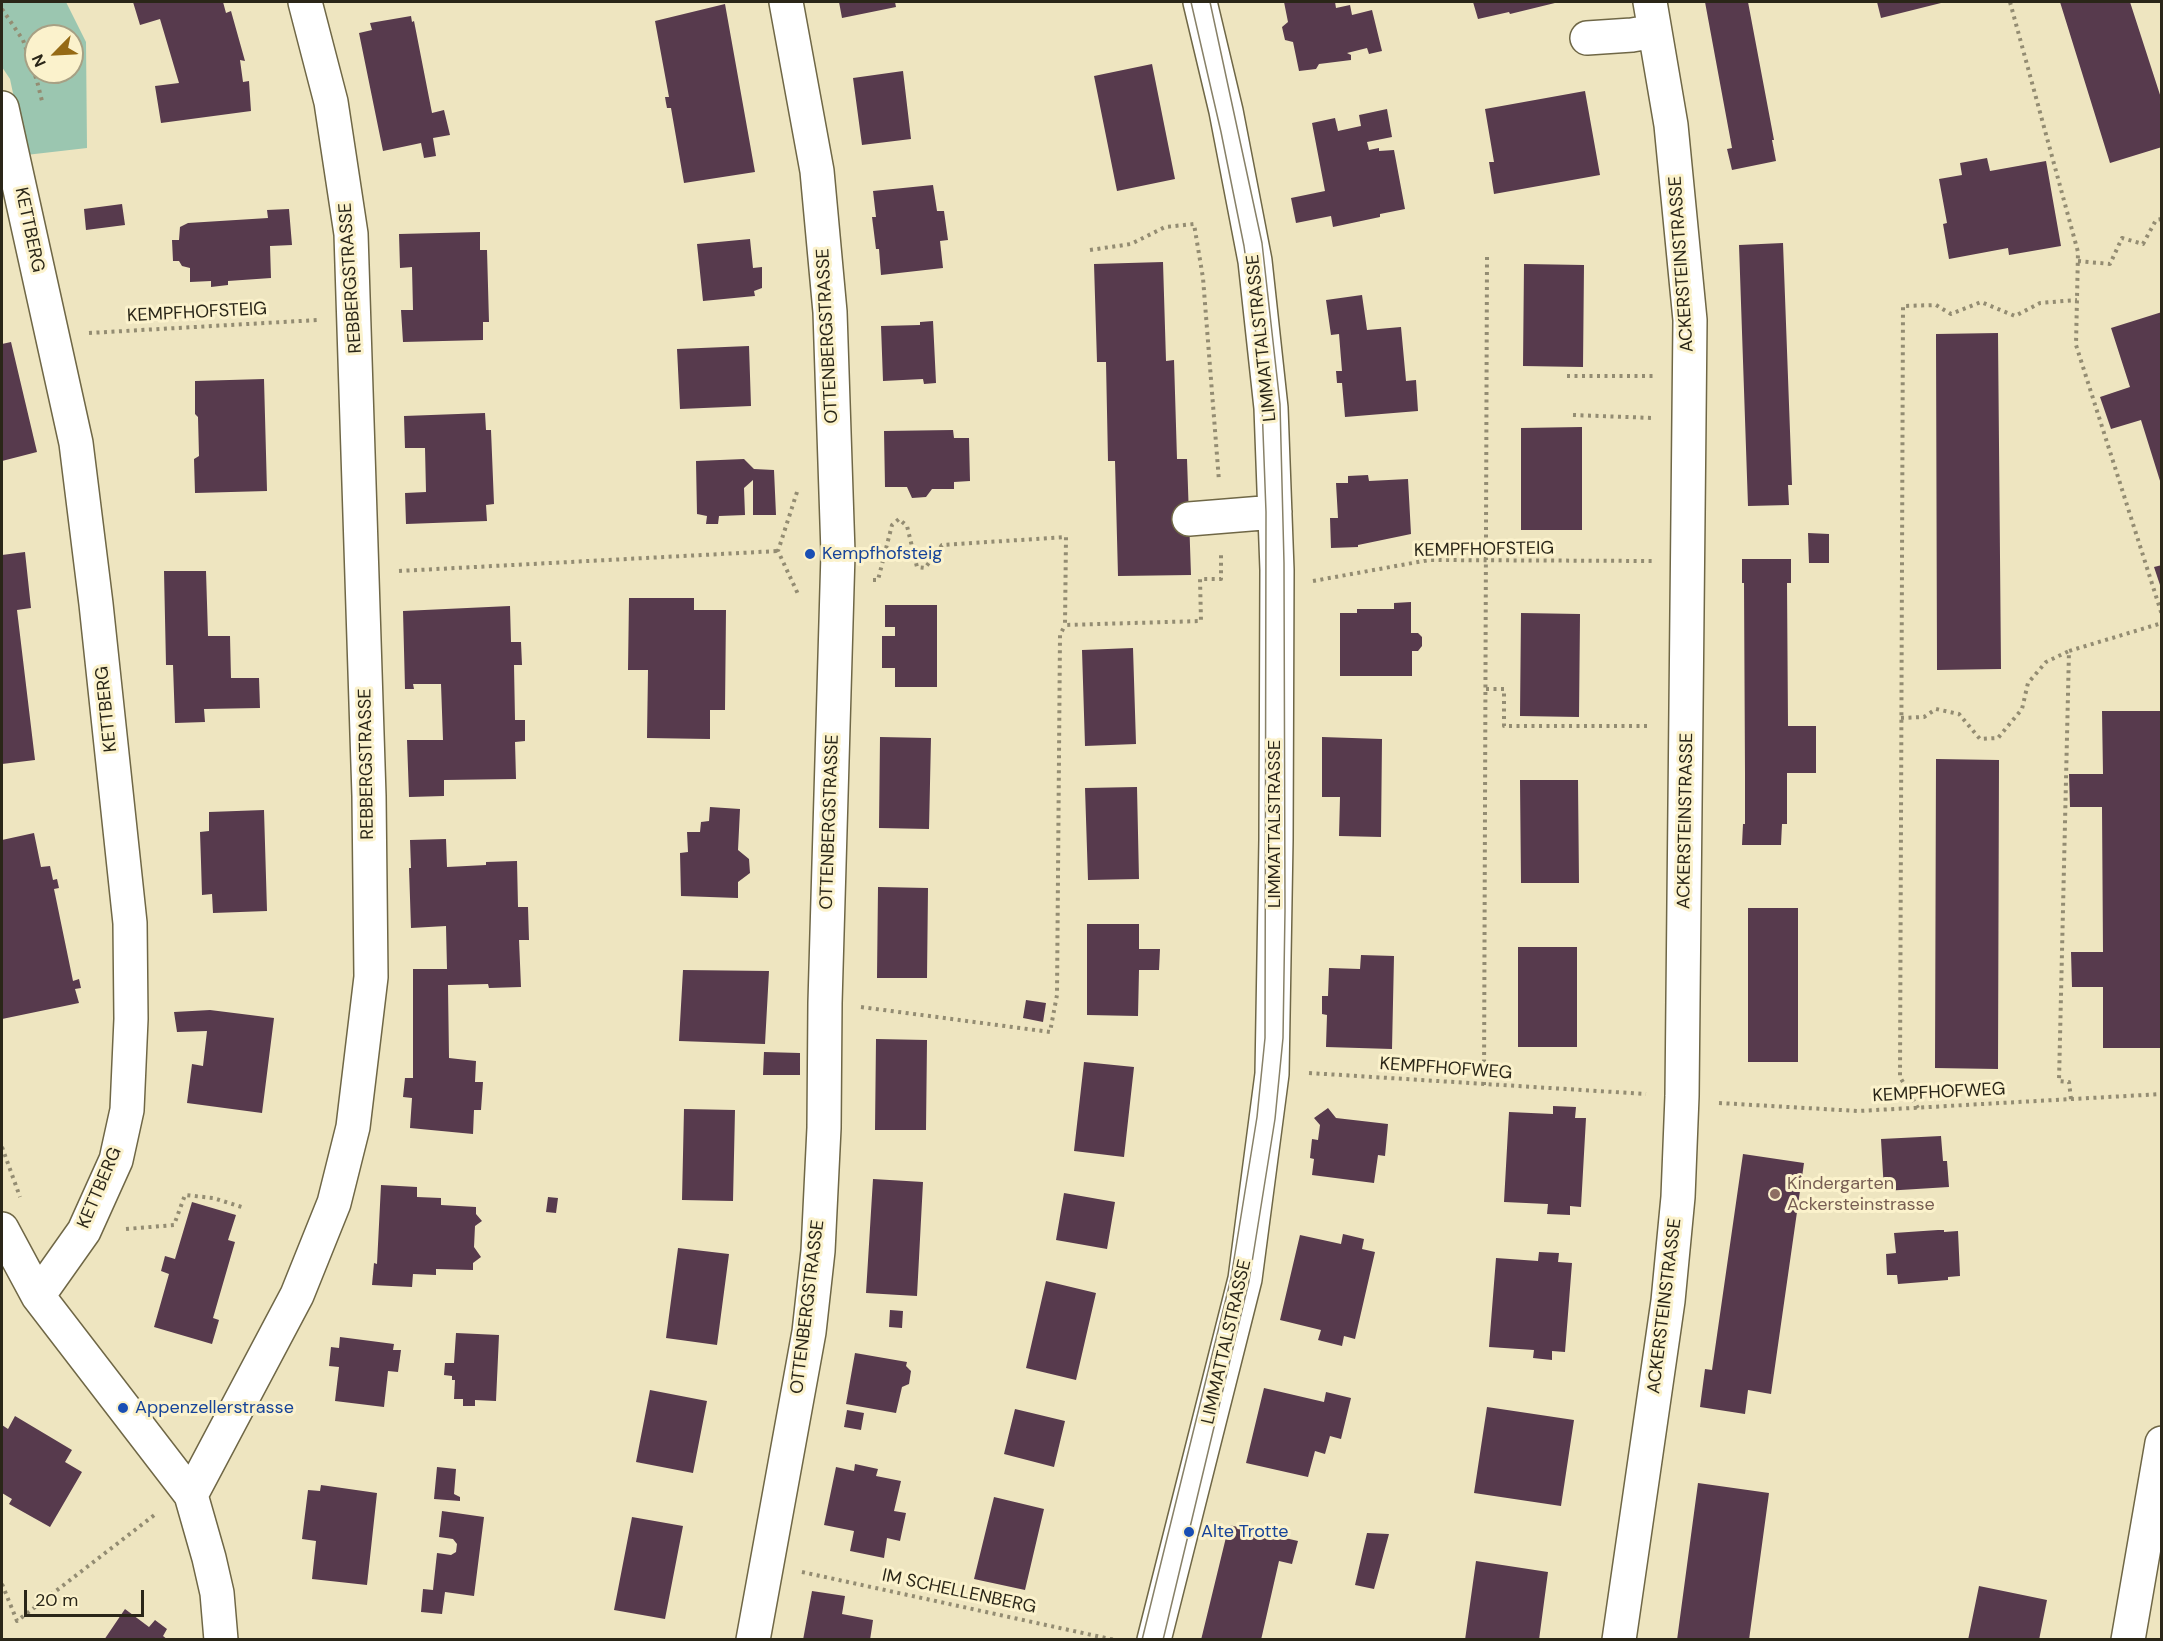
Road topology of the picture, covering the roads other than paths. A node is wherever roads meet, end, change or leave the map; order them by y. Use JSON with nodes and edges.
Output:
{"nodes":[{"id":1,"x":305,"y":2,"type":"edge"},
{"id":2,"x":786,"y":2,"type":"edge"},
{"id":3,"x":1200,"y":2,"type":"edge"},
{"id":4,"x":1652,"y":16,"type":"edge"},
{"id":5,"x":1587,"y":38,"type":"dead end"},
{"id":6,"x":2,"y":108,"type":"edge"},
{"id":7,"x":1275,"y":512,"type":"junction"},
{"id":8,"x":1204,"y":517,"type":"road end"},
{"id":9,"x":2,"y":1229,"type":"edge"},
{"id":10,"x":38,"y":1296,"type":"junction"},
{"id":11,"x":2162,"y":1443,"type":"edge"},
{"id":12,"x":191,"y":1495,"type":"junction"},
{"id":13,"x":221,"y":1640,"type":"edge"},
{"id":14,"x":753,"y":1640,"type":"edge"},
{"id":15,"x":1154,"y":1640,"type":"edge"},
{"id":16,"x":1619,"y":1640,"type":"edge"},
{"id":17,"x":2128,"y":1640,"type":"edge"}],
"edges":[{"from":1,"to":12,"type":"street","name":"REBBERGSTRASSE"},
{"from":2,"to":14,"type":"street","name":"OTTENBERGSTRASSE"},
{"from":3,"to":7,"type":"street","name":"LIMMATTALSTRASSE"},
{"from":4,"to":5,"type":"street"},
{"from":4,"to":16,"type":"street","name":"ACKERSTEINSTRASSE"},
{"from":6,"to":10,"type":"street","name":"KETTBERG"},
{"from":7,"to":8,"type":"street"},
{"from":7,"to":15,"type":"street","name":"LIMMATTALSTRASSE"},
{"from":9,"to":10,"type":"street"},
{"from":10,"to":12,"type":"street"},
{"from":11,"to":17,"type":"street"},
{"from":12,"to":13,"type":"street"}]}
